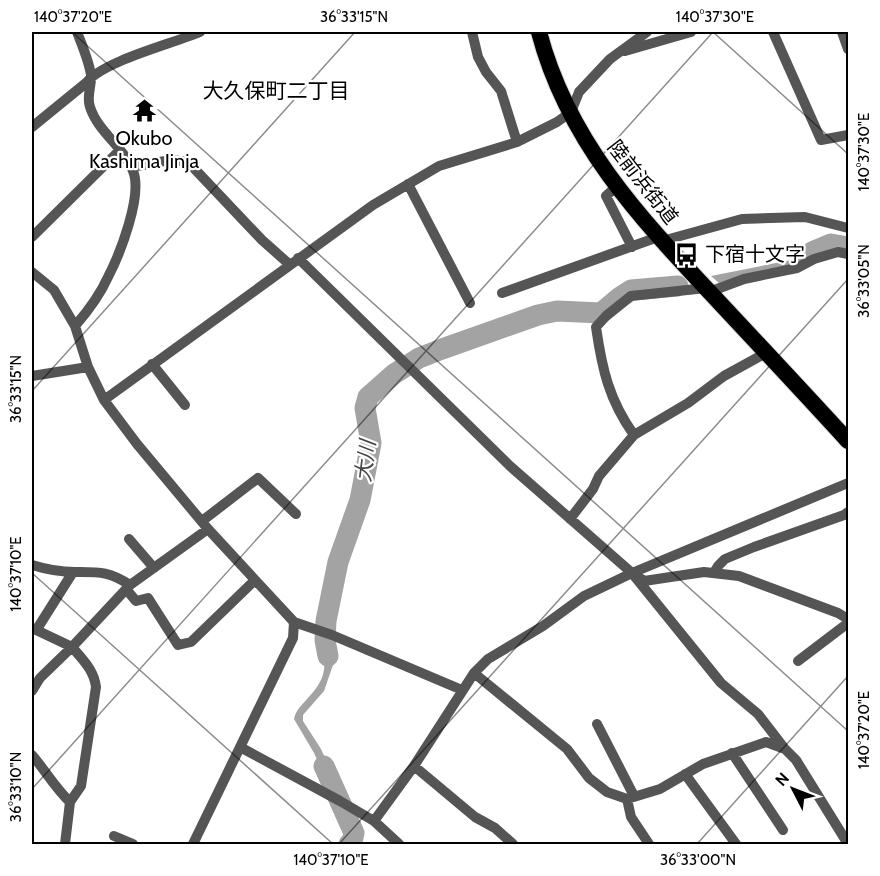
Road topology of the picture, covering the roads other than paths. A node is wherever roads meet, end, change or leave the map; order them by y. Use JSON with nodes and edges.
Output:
{"nodes":[{"id":1,"x":77,"y":32,"type":"edge"},
{"id":2,"x":200,"y":32,"type":"edge"},
{"id":3,"x":472,"y":32,"type":"edge"},
{"id":4,"x":539,"y":32,"type":"edge"},
{"id":5,"x":647,"y":32,"type":"edge"},
{"id":6,"x":691,"y":32,"type":"edge"},
{"id":7,"x":773,"y":32,"type":"edge"},
{"id":8,"x":842,"y":32,"type":"edge"},
{"id":9,"x":849,"y":49,"type":"edge"},
{"id":10,"x":618,"y":54,"type":"junction"},
{"id":11,"x":92,"y":76,"type":"junction"},
{"id":12,"x":571,"y":112,"type":"junction"},
{"id":13,"x":32,"y":127,"type":"edge"},
{"id":14,"x":849,"y":135,"type":"edge"},
{"id":15,"x":109,"y":137,"type":"junction"},
{"id":16,"x":517,"y":142,"type":"junction"},
{"id":17,"x":120,"y":150,"type":"junction"},
{"id":18,"x":108,"y":162,"type":"junction"},
{"id":19,"x":131,"y":167,"type":"junction"},
{"id":20,"x":408,"y":184,"type":"junction"},
{"id":21,"x":616,"y":187,"type":"junction"},
{"id":22,"x":849,"y":228,"type":"edge"},
{"id":23,"x":32,"y":237,"type":"edge"},
{"id":24,"x":660,"y":239,"type":"junction"},
{"id":25,"x":632,"y":247,"type":"junction"},
{"id":26,"x":849,"y":254,"type":"edge"},
{"id":27,"x":294,"y":261,"type":"junction"},
{"id":28,"x":32,"y":272,"type":"edge"},
{"id":29,"x":707,"y":290,"type":"junction"},
{"id":30,"x":502,"y":293,"type":"dead end"},
{"id":31,"x":470,"y":303,"type":"dead end"},
{"id":32,"x":75,"y":326,"type":"junction"},
{"id":33,"x":766,"y":353,"type":"junction"},
{"id":34,"x":152,"y":364,"type":"junction"},
{"id":35,"x":88,"y":367,"type":"junction"},
{"id":36,"x":32,"y":376,"type":"edge"},
{"id":37,"x":104,"y":400,"type":"junction"},
{"id":38,"x":184,"y":405,"type":"dead end"},
{"id":39,"x":634,"y":435,"type":"junction"},
{"id":40,"x":849,"y":441,"type":"edge"},
{"id":41,"x":849,"y":483,"type":"edge"},
{"id":42,"x":849,"y":512,"type":"edge"},
{"id":43,"x":297,"y":514,"type":"dead end"},
{"id":44,"x":570,"y":519,"type":"junction"},
{"id":45,"x":205,"y":525,"type":"junction"},
{"id":46,"x":129,"y":539,"type":"dead end"},
{"id":47,"x":32,"y":565,"type":"edge"},
{"id":48,"x":154,"y":568,"type":"junction"},
{"id":49,"x":73,"y":572,"type":"junction"},
{"id":50,"x":632,"y":573,"type":"junction"},
{"id":51,"x":714,"y":573,"type":"junction"},
{"id":52,"x":255,"y":580,"type":"junction"},
{"id":53,"x":128,"y":587,"type":"junction"},
{"id":54,"x":849,"y":621,"type":"edge"},
{"id":55,"x":294,"y":622,"type":"junction"},
{"id":56,"x":34,"y":629,"type":"edge"},
{"id":57,"x":72,"y":647,"type":"junction"},
{"id":58,"x":798,"y":661,"type":"dead end"},
{"id":59,"x":474,"y":673,"type":"junction"},
{"id":60,"x":462,"y":690,"type":"junction"},
{"id":61,"x":32,"y":691,"type":"edge"},
{"id":62,"x":597,"y":724,"type":"dead end"},
{"id":63,"x":240,"y":747,"type":"junction"},
{"id":64,"x":785,"y":749,"type":"junction"},
{"id":65,"x":732,"y":753,"type":"junction"},
{"id":66,"x":32,"y":755,"type":"edge"},
{"id":67,"x":414,"y":766,"type":"junction"},
{"id":68,"x":685,"y":774,"type":"junction"},
{"id":69,"x":631,"y":798,"type":"junction"},
{"id":70,"x":70,"y":802,"type":"junction"},
{"id":71,"x":374,"y":821,"type":"junction"},
{"id":72,"x":783,"y":830,"type":"dead end"},
{"id":73,"x":114,"y":836,"type":"dead end"},
{"id":74,"x":848,"y":843,"type":"edge"},
{"id":75,"x":64,"y":844,"type":"edge"},
{"id":76,"x":133,"y":844,"type":"edge"},
{"id":77,"x":193,"y":844,"type":"edge"},
{"id":78,"x":399,"y":844,"type":"edge"},
{"id":79,"x":513,"y":844,"type":"edge"},
{"id":80,"x":649,"y":844,"type":"edge"},
{"id":81,"x":736,"y":844,"type":"edge"}],
"edges":[{"from":1,"to":11,"type":"street"},
{"from":2,"to":11,"type":"street"},
{"from":3,"to":16,"type":"street"},
{"from":4,"to":12,"type":"highway","name":"陸前浜街道"},
{"from":5,"to":10,"type":"street"},
{"from":6,"to":10,"type":"street"},
{"from":7,"to":14,"type":"street"},
{"from":8,"to":9,"type":"street"},
{"from":10,"to":12,"type":"street"},
{"from":11,"to":13,"type":"street"},
{"from":11,"to":15,"type":"street"},
{"from":12,"to":16,"type":"street"},
{"from":12,"to":21,"type":"highway","name":"陸前浜街道"},
{"from":15,"to":17,"type":"street"},
{"from":15,"to":18,"type":"street"},
{"from":16,"to":20,"type":"street"},
{"from":17,"to":18,"type":"street"},
{"from":17,"to":19,"type":"street"},
{"from":18,"to":23,"type":"street"},
{"from":19,"to":27,"type":"street"},
{"from":19,"to":32,"type":"street"},
{"from":20,"to":27,"type":"street"},
{"from":20,"to":31,"type":"street"},
{"from":21,"to":24,"type":"highway","name":"陸前浜街道"},
{"from":21,"to":25,"type":"street"},
{"from":22,"to":24,"type":"street"},
{"from":24,"to":25,"type":"street"},
{"from":24,"to":29,"type":"highway","name":"陸前浜街道"},
{"from":25,"to":30,"type":"street"},
{"from":26,"to":29,"type":"street"},
{"from":27,"to":34,"type":"street"},
{"from":27,"to":44,"type":"street"},
{"from":28,"to":32,"type":"street"},
{"from":29,"to":33,"type":"highway","name":"陸前浜街道"},
{"from":29,"to":39,"type":"street"},
{"from":32,"to":35,"type":"street"},
{"from":33,"to":39,"type":"street"},
{"from":33,"to":40,"type":"highway","name":"陸前浜街道"},
{"from":34,"to":37,"type":"street"},
{"from":34,"to":38,"type":"street"},
{"from":35,"to":36,"type":"street"},
{"from":35,"to":37,"type":"street"},
{"from":37,"to":45,"type":"street"},
{"from":39,"to":44,"type":"street"},
{"from":41,"to":50,"type":"street"},
{"from":42,"to":51,"type":"street"},
{"from":43,"to":45,"type":"street"},
{"from":44,"to":50,"type":"street"},
{"from":45,"to":48,"type":"street"},
{"from":45,"to":52,"type":"street"},
{"from":46,"to":48,"type":"street"},
{"from":47,"to":49,"type":"street"},
{"from":48,"to":53,"type":"street"},
{"from":49,"to":53,"type":"street"},
{"from":49,"to":56,"type":"street"},
{"from":50,"to":51,"type":"street"},
{"from":50,"to":59,"type":"street"},
{"from":50,"to":64,"type":"street"},
{"from":51,"to":54,"type":"street"},
{"from":52,"to":53,"type":"street"},
{"from":52,"to":55,"type":"street"},
{"from":53,"to":57,"type":"street"},
{"from":54,"to":58,"type":"street"},
{"from":55,"to":60,"type":"street"},
{"from":55,"to":63,"type":"street"},
{"from":56,"to":57,"type":"street"},
{"from":57,"to":61,"type":"street"},
{"from":57,"to":70,"type":"street"},
{"from":59,"to":60,"type":"street"},
{"from":59,"to":69,"type":"street"},
{"from":60,"to":67,"type":"street"},
{"from":62,"to":69,"type":"street"},
{"from":63,"to":71,"type":"street"},
{"from":63,"to":77,"type":"street"},
{"from":64,"to":65,"type":"street"},
{"from":64,"to":74,"type":"street"},
{"from":65,"to":68,"type":"street"},
{"from":65,"to":72,"type":"street"},
{"from":66,"to":70,"type":"street"},
{"from":67,"to":71,"type":"street"},
{"from":67,"to":79,"type":"street"},
{"from":68,"to":69,"type":"street"},
{"from":68,"to":81,"type":"street"},
{"from":69,"to":80,"type":"street"},
{"from":70,"to":75,"type":"street"},
{"from":71,"to":78,"type":"street"},
{"from":73,"to":76,"type":"street"}]}
